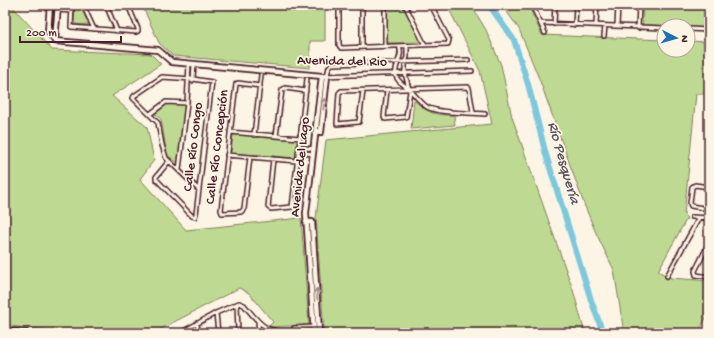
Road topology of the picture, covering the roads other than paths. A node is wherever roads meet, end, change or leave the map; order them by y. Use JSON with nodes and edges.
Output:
{"nodes":[{"id":1,"x":72,"y":5,"type":"edge"},
{"id":2,"x":83,"y":5,"type":"edge"},
{"id":3,"x":106,"y":5,"type":"edge"},
{"id":4,"x":128,"y":5,"type":"edge"},
{"id":5,"x":339,"y":5,"type":"edge"},
{"id":6,"x":362,"y":5,"type":"edge"},
{"id":7,"x":385,"y":5,"type":"edge"},
{"id":8,"x":405,"y":5,"type":"edge"},
{"id":9,"x":431,"y":5,"type":"edge"},
{"id":10,"x":532,"y":5,"type":"edge"},
{"id":11,"x":555,"y":5,"type":"edge"},
{"id":12,"x":576,"y":5,"type":"edge"},
{"id":13,"x":597,"y":5,"type":"edge"},
{"id":14,"x":618,"y":5,"type":"edge"},
{"id":15,"x":640,"y":5,"type":"edge"},
{"id":16,"x":50,"y":6,"type":"edge"},
{"id":17,"x":59,"y":7,"type":"edge"},
{"id":18,"x":71,"y":11,"type":"junction"},
{"id":19,"x":541,"y":23,"type":"junction"},
{"id":20,"x":554,"y":24,"type":"junction"},
{"id":21,"x":575,"y":24,"type":"junction"},
{"id":22,"x":596,"y":25,"type":"junction"},
{"id":23,"x":605,"y":26,"type":"junction"},
{"id":24,"x":617,"y":26,"type":"junction"},
{"id":25,"x":638,"y":28,"type":"junction"},
{"id":26,"x":656,"y":28,"type":"edge"},
{"id":27,"x":94,"y":29,"type":"junction"},
{"id":28,"x":696,"y":29,"type":"edge"},
{"id":29,"x":709,"y":30,"type":"edge"},
{"id":30,"x":117,"y":31,"type":"junction"},
{"id":31,"x":545,"y":32,"type":"dead end"},
{"id":32,"x":604,"y":36,"type":"dead end"},
{"id":33,"x":55,"y":41,"type":"junction"},
{"id":34,"x":425,"y":45,"type":"junction"},
{"id":35,"x":385,"y":46,"type":"junction"},
{"id":36,"x":399,"y":46,"type":"junction"},
{"id":37,"x":407,"y":46,"type":"junction"},
{"id":38,"x":362,"y":47,"type":"junction"},
{"id":39,"x":468,"y":60,"type":"dead end"},
{"id":40,"x":399,"y":61,"type":"junction"},
{"id":41,"x":405,"y":62,"type":"junction"},
{"id":42,"x":192,"y":64,"type":"junction"},
{"id":43,"x":472,"y":71,"type":"dead end"},
{"id":44,"x":405,"y":73,"type":"junction"},
{"id":45,"x":396,"y":74,"type":"junction"},
{"id":46,"x":261,"y":75,"type":"dead end"},
{"id":47,"x":325,"y":76,"type":"junction"},
{"id":48,"x":188,"y":79,"type":"junction"},
{"id":49,"x":193,"y":79,"type":"junction"},
{"id":50,"x":307,"y":79,"type":"dead end"},
{"id":51,"x":189,"y":83,"type":"junction"},
{"id":52,"x":260,"y":86,"type":"junction"},
{"id":53,"x":387,"y":90,"type":"junction"},
{"id":54,"x":409,"y":90,"type":"junction"},
{"id":55,"x":306,"y":91,"type":"junction"},
{"id":56,"x":363,"y":91,"type":"junction"},
{"id":57,"x":187,"y":103,"type":"junction"},
{"id":58,"x":474,"y":112,"type":"junction"},
{"id":59,"x":150,"y":114,"type":"junction"},
{"id":60,"x":485,"y":114,"type":"dead end"},
{"id":61,"x":230,"y":132,"type":"junction"},
{"id":62,"x":254,"y":134,"type":"junction"},
{"id":63,"x":276,"y":136,"type":"junction"},
{"id":64,"x":300,"y":138,"type":"junction"},
{"id":65,"x":299,"y":147,"type":"junction"},
{"id":66,"x":313,"y":151,"type":"junction"},
{"id":67,"x":298,"y":152,"type":"junction"},
{"id":68,"x":228,"y":155,"type":"junction"},
{"id":69,"x":250,"y":157,"type":"junction"},
{"id":70,"x":273,"y":159,"type":"junction"},
{"id":71,"x":169,"y":161,"type":"junction"},
{"id":72,"x":297,"y":161,"type":"junction"},
{"id":73,"x":179,"y":170,"type":"junction"},
{"id":74,"x":709,"y":187,"type":"edge"},
{"id":75,"x":199,"y":190,"type":"junction"},
{"id":76,"x":709,"y":209,"type":"edge"},
{"id":77,"x":692,"y":217,"type":"dead end"},
{"id":78,"x":699,"y":218,"type":"junction"},
{"id":79,"x":709,"y":218,"type":"edge"},
{"id":80,"x":709,"y":243,"type":"edge"},
{"id":81,"x":312,"y":272,"type":"junction"},
{"id":82,"x":667,"y":276,"type":"dead end"},
{"id":83,"x":709,"y":277,"type":"edge"},
{"id":84,"x":237,"y":304,"type":"junction"},
{"id":85,"x":216,"y":313,"type":"junction"},
{"id":86,"x":258,"y":322,"type":"junction"},
{"id":87,"x":197,"y":323,"type":"junction"},
{"id":88,"x":5,"y":331,"type":"edge"},
{"id":89,"x":294,"y":331,"type":"edge"},
{"id":90,"x":314,"y":331,"type":"edge"},
{"id":91,"x":279,"y":332,"type":"edge"},
{"id":92,"x":20,"y":333,"type":"edge"},
{"id":93,"x":26,"y":333,"type":"edge"},
{"id":94,"x":180,"y":333,"type":"edge"},
{"id":95,"x":198,"y":333,"type":"edge"},
{"id":96,"x":218,"y":333,"type":"edge"},
{"id":97,"x":238,"y":333,"type":"edge"},
{"id":98,"x":259,"y":333,"type":"edge"},
{"id":99,"x":319,"y":333,"type":"edge"}],
"edges":[{"from":1,"to":17,"type":"street"},
{"from":1,"to":18,"type":"street"},
{"from":2,"to":27,"type":"street"},
{"from":3,"to":30,"type":"street"},
{"from":4,"to":30,"type":"street"},
{"from":5,"to":38,"type":"street"},
{"from":6,"to":38,"type":"street"},
{"from":7,"to":35,"type":"street"},
{"from":8,"to":34,"type":"street"},
{"from":9,"to":34,"type":"street"},
{"from":10,"to":19,"type":"street"},
{"from":11,"to":20,"type":"street"},
{"from":12,"to":21,"type":"street"},
{"from":13,"to":22,"type":"street"},
{"from":14,"to":24,"type":"street"},
{"from":15,"to":25,"type":"street"},
{"from":16,"to":17,"type":"street"},
{"from":16,"to":33,"type":"street"},
{"from":17,"to":18,"type":"street"},
{"from":17,"to":33,"type":"street"},
{"from":18,"to":27,"type":"street"},
{"from":19,"to":20,"type":"street"},
{"from":19,"to":31,"type":"street"},
{"from":20,"to":21,"type":"street"},
{"from":21,"to":22,"type":"street"},
{"from":22,"to":23,"type":"street"},
{"from":23,"to":24,"type":"street"},
{"from":23,"to":32,"type":"street"},
{"from":24,"to":25,"type":"street"},
{"from":25,"to":26,"type":"street"},
{"from":27,"to":30,"type":"street"},
{"from":28,"to":29,"type":"street"},
{"from":33,"to":42,"type":"street","name":"Avenida del Rio"},
{"from":34,"to":37,"type":"street"},
{"from":35,"to":36,"type":"street"},
{"from":35,"to":38,"type":"street"},
{"from":36,"to":37,"type":"street"},
{"from":36,"to":40,"type":"street"},
{"from":37,"to":41,"type":"street"},
{"from":39,"to":41,"type":"street"},
{"from":40,"to":41,"type":"street"},
{"from":40,"to":45,"type":"street"},
{"from":40,"to":47,"type":"street"},
{"from":41,"to":44,"type":"street"},
{"from":42,"to":47,"type":"street","name":"Avenida del Rio"},
{"from":42,"to":48,"type":"street"},
{"from":42,"to":49,"type":"street"},
{"from":43,"to":44,"type":"street","name":"Avenida del Rio"},
{"from":44,"to":45,"type":"street","name":"Avenida del Rio"},
{"from":44,"to":54,"type":"street"},
{"from":45,"to":47,"type":"street","name":"Avenida del Rio"},
{"from":45,"to":54,"type":"street"},
{"from":46,"to":52,"type":"street"},
{"from":47,"to":66,"type":"street","name":"Avenida del Lago"},
{"from":48,"to":49,"type":"street"},
{"from":48,"to":51,"type":"street"},
{"from":48,"to":59,"type":"street"},
{"from":49,"to":51,"type":"street"},
{"from":49,"to":75,"type":"street","name":"Calle Río Congo"},
{"from":50,"to":55,"type":"street"},
{"from":51,"to":57,"type":"street"},
{"from":52,"to":61,"type":"street","name":"Calle Río Concepción"},
{"from":52,"to":62,"type":"street"},
{"from":53,"to":54,"type":"street"},
{"from":53,"to":54,"type":"street"},
{"from":53,"to":56,"type":"street"},
{"from":54,"to":58,"type":"street"},
{"from":54,"to":58,"type":"street"},
{"from":55,"to":63,"type":"street"},
{"from":55,"to":64,"type":"street"},
{"from":56,"to":56,"type":"street"},
{"from":57,"to":59,"type":"street"},
{"from":57,"to":73,"type":"street"},
{"from":58,"to":60,"type":"street"},
{"from":59,"to":71,"type":"street"},
{"from":61,"to":62,"type":"street"},
{"from":61,"to":68,"type":"street","name":"Calle Río Concepción"},
{"from":62,"to":63,"type":"street"},
{"from":63,"to":64,"type":"street"},
{"from":64,"to":65,"type":"street"},
{"from":65,"to":66,"type":"street"},
{"from":65,"to":67,"type":"street"},
{"from":66,"to":67,"type":"street"},
{"from":66,"to":81,"type":"street","name":"Avenida del Lago"},
{"from":67,"to":72,"type":"street"},
{"from":68,"to":69,"type":"street"},
{"from":68,"to":69,"type":"street","name":"Calle Río Concepción"},
{"from":69,"to":70,"type":"street"},
{"from":70,"to":72,"type":"street"},
{"from":70,"to":72,"type":"street"},
{"from":71,"to":73,"type":"street"},
{"from":71,"to":75,"type":"street","name":"Calle Río Congo"},
{"from":73,"to":75,"type":"street"},
{"from":74,"to":76,"type":"street"},
{"from":77,"to":78,"type":"street"},
{"from":78,"to":79,"type":"street"},
{"from":78,"to":82,"type":"street"},
{"from":80,"to":83,"type":"street"},
{"from":81,"to":90,"type":"street","name":"Avenida del Lago"},
{"from":99,"to":81,"type":"street","name":"Avenida del Lago","one_way":true},
{"from":84,"to":85,"type":"street"},
{"from":84,"to":86,"type":"street"},
{"from":84,"to":97,"type":"street"},
{"from":85,"to":87,"type":"street"},
{"from":85,"to":96,"type":"street"},
{"from":86,"to":91,"type":"street"},
{"from":86,"to":98,"type":"street"},
{"from":87,"to":94,"type":"street"},
{"from":87,"to":95,"type":"street"},
{"from":88,"to":92,"type":"street"},
{"from":89,"to":90,"type":"street"},
{"from":89,"to":91,"type":"street"},
{"from":92,"to":93,"type":"street"}]}
